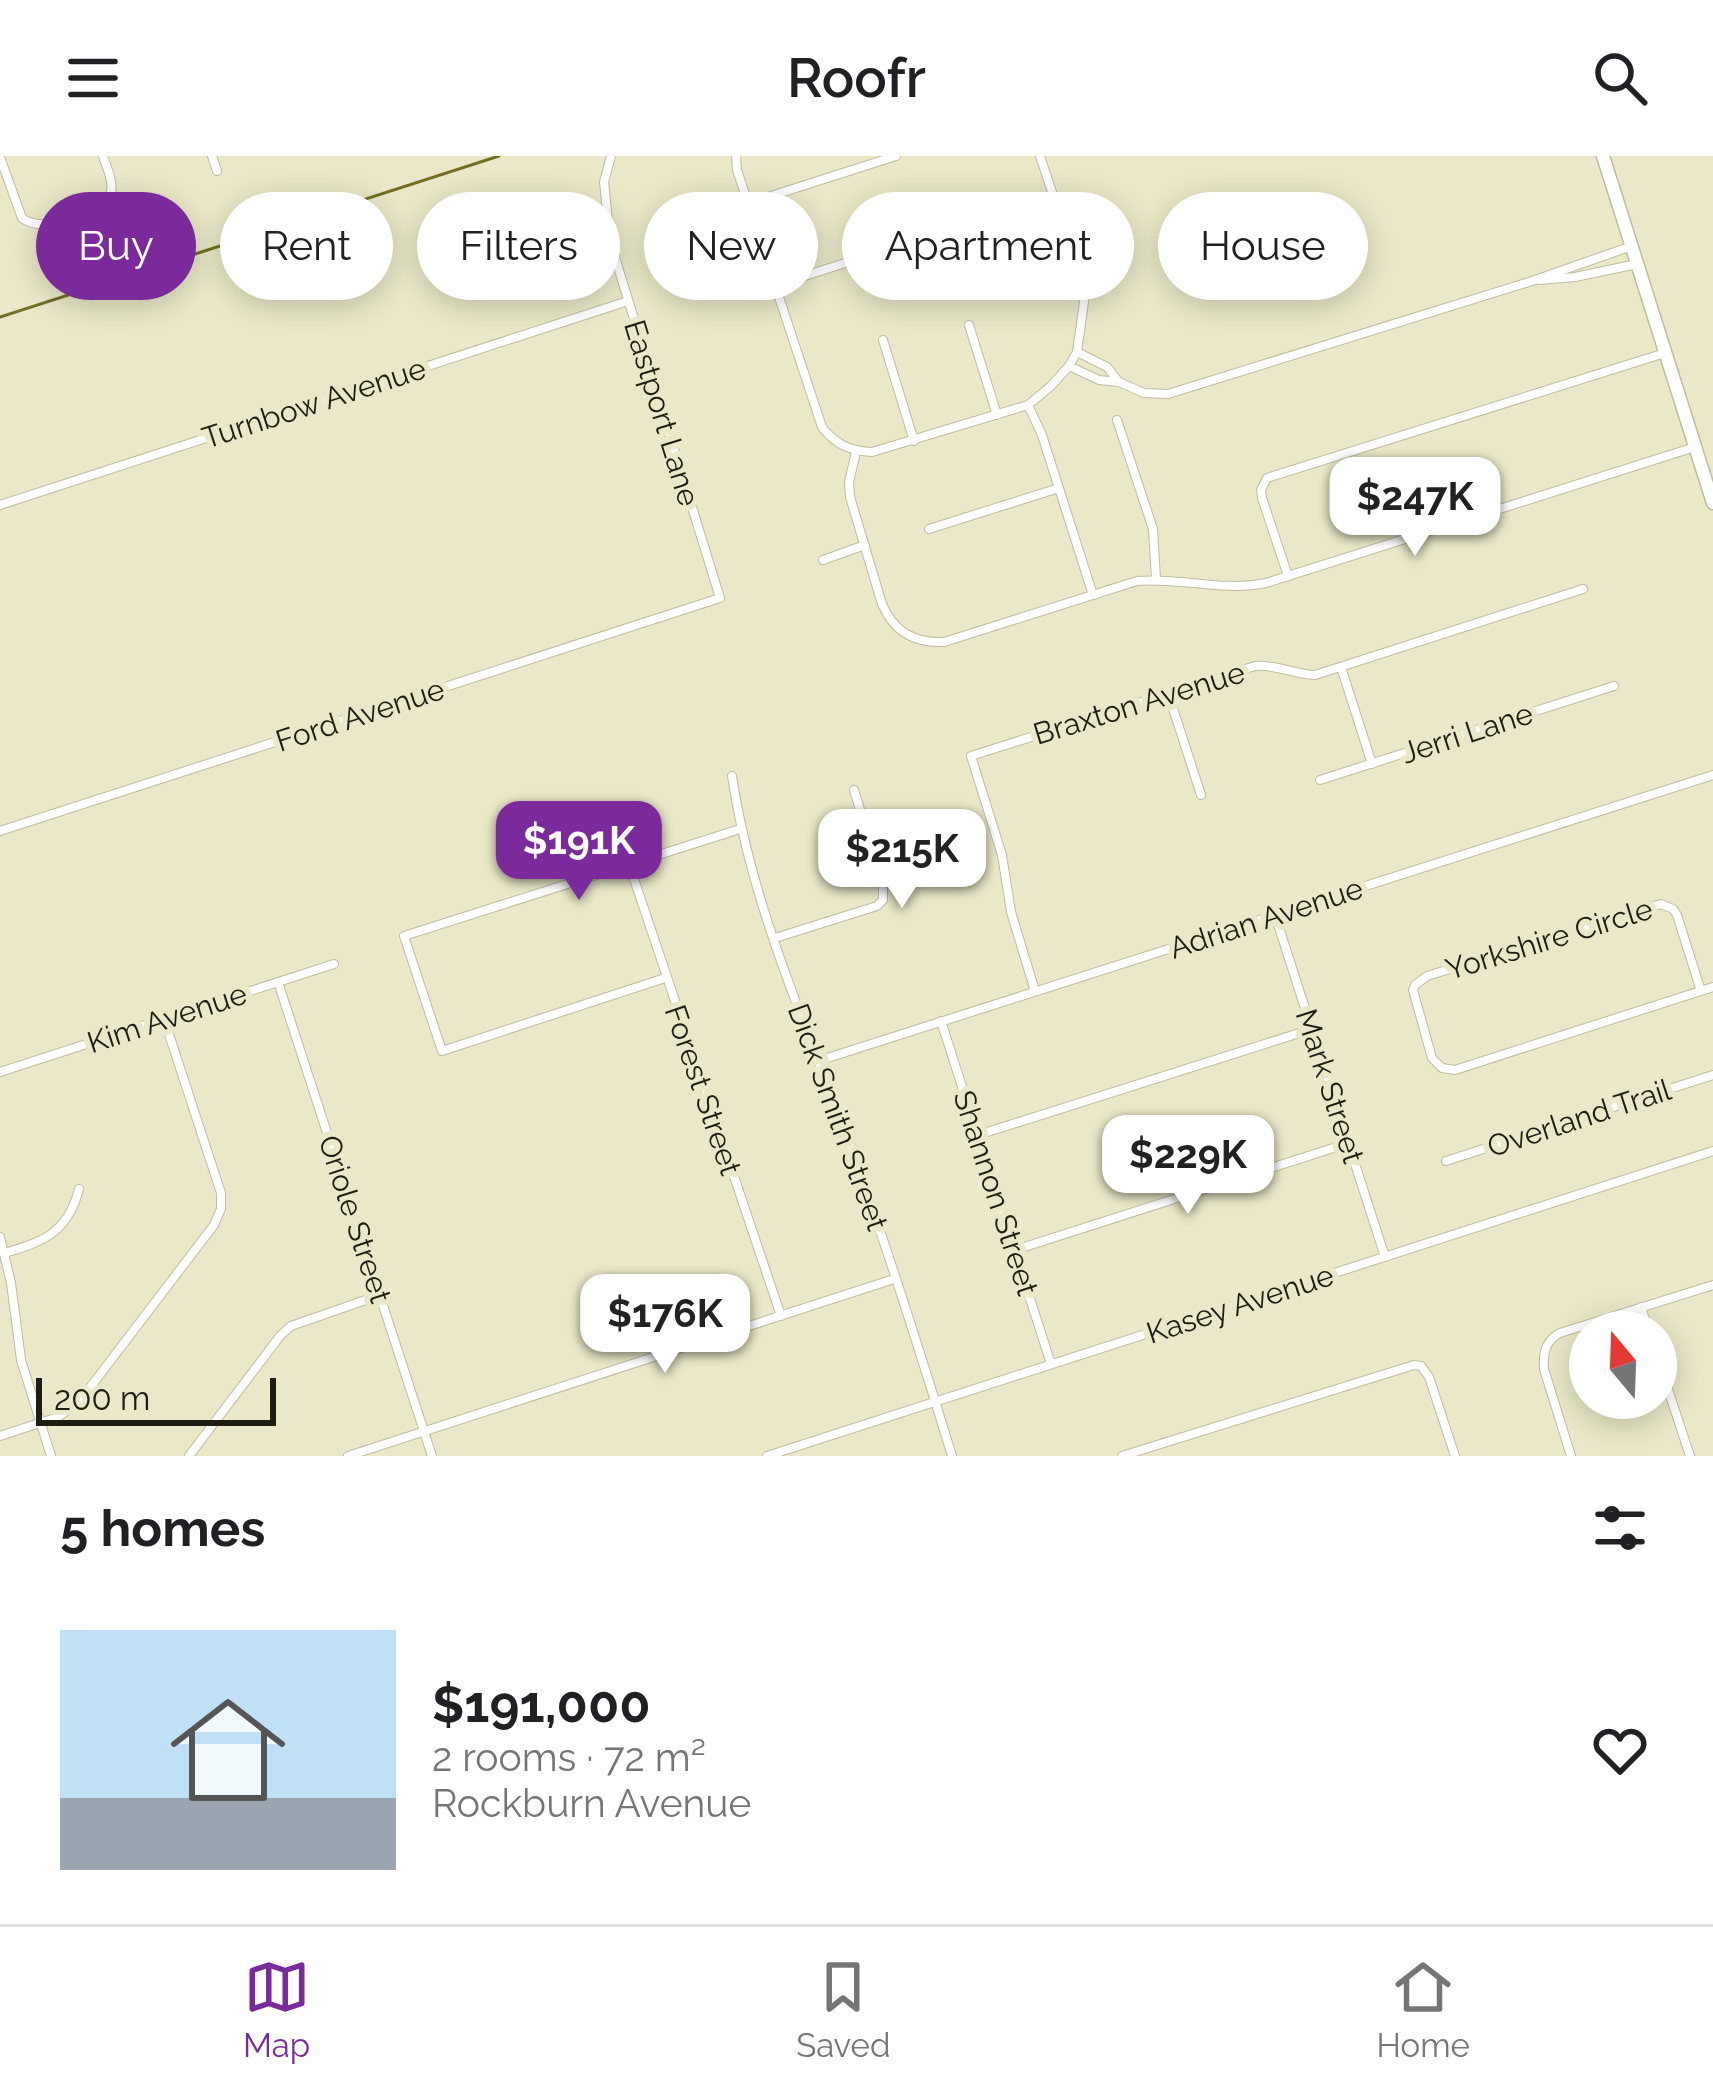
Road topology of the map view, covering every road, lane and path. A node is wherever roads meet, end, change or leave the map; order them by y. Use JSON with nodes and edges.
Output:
{"nodes":[{"id":1,"x":103,"y":156,"type":"edge"},
{"id":2,"x":212,"y":156,"type":"edge"},
{"id":3,"x":611,"y":156,"type":"edge"},
{"id":4,"x":736,"y":156,"type":"edge"},
{"id":5,"x":896,"y":156,"type":"edge"},
{"id":6,"x":1040,"y":156,"type":"edge"},
{"id":7,"x":1603,"y":156,"type":"edge"},
{"id":8,"x":0,"y":157,"type":"edge"},
{"id":9,"x":217,"y":171,"type":"dead end"},
{"id":10,"x":745,"y":192,"type":"edge"},
{"id":11,"x":783,"y":192,"type":"edge"},
{"id":12,"x":1051,"y":192,"type":"edge"},
{"id":13,"x":1632,"y":246,"type":"junction"},
{"id":14,"x":1637,"y":264,"type":"junction"},
{"id":15,"x":1532,"y":280,"type":"junction"},
{"id":16,"x":782,"y":300,"type":"edge"},
{"id":17,"x":1084,"y":300,"type":"edge"},
{"id":18,"x":628,"y":301,"type":"junction"},
{"id":19,"x":969,"y":325,"type":"dead end"},
{"id":20,"x":883,"y":340,"type":"dead end"},
{"id":21,"x":1077,"y":352,"type":"junction"},
{"id":22,"x":1665,"y":353,"type":"junction"},
{"id":23,"x":1070,"y":366,"type":"junction"},
{"id":24,"x":1119,"y":382,"type":"junction"},
{"id":25,"x":1028,"y":405,"type":"junction"},
{"id":26,"x":997,"y":415,"type":"junction"},
{"id":27,"x":1118,"y":420,"type":"dead end"},
{"id":28,"x":914,"y":441,"type":"junction"},
{"id":29,"x":1695,"y":447,"type":"junction"},
{"id":30,"x":856,"y":452,"type":"junction"},
{"id":31,"x":1059,"y":488,"type":"junction"},
{"id":32,"x":1713,"y":503,"type":"edge"},
{"id":33,"x":0,"y":505,"type":"edge"},
{"id":34,"x":929,"y":529,"type":"dead end"},
{"id":35,"x":865,"y":545,"type":"junction"},
{"id":36,"x":823,"y":560,"type":"dead end"},
{"id":37,"x":1288,"y":576,"type":"junction"},
{"id":38,"x":1156,"y":579,"type":"junction"},
{"id":39,"x":1583,"y":590,"type":"dead end"},
{"id":40,"x":1093,"y":595,"type":"junction"},
{"id":41,"x":720,"y":598,"type":"joint"},
{"id":42,"x":1341,"y":667,"type":"junction"},
{"id":43,"x":1614,"y":686,"type":"dead end"},
{"id":44,"x":1168,"y":693,"type":"junction"},
{"id":45,"x":1372,"y":764,"type":"junction"},
{"id":46,"x":1713,"y":775,"type":"edge"},
{"id":47,"x":732,"y":776,"type":"dead end"},
{"id":48,"x":1320,"y":780,"type":"dead end"},
{"id":49,"x":854,"y":790,"type":"dead end"},
{"id":50,"x":1201,"y":795,"type":"dead end"},
{"id":51,"x":740,"y":829,"type":"junction"},
{"id":52,"x":0,"y":831,"type":"edge"},
{"id":53,"x":629,"y":864,"type":"junction"},
{"id":54,"x":1275,"y":915,"type":"junction"},
{"id":55,"x":775,"y":938,"type":"junction"},
{"id":56,"x":334,"y":964,"type":"dead end"},
{"id":57,"x":665,"y":978,"type":"junction"},
{"id":58,"x":278,"y":982,"type":"junction"},
{"id":59,"x":1713,"y":987,"type":"edge"},
{"id":60,"x":1035,"y":991,"type":"junction"},
{"id":61,"x":1701,"y":991,"type":"junction"},
{"id":62,"x":164,"y":1019,"type":"junction"},
{"id":63,"x":941,"y":1021,"type":"junction"},
{"id":64,"x":1312,"y":1029,"type":"junction"},
{"id":65,"x":818,"y":1060,"type":"junction"},
{"id":66,"x":0,"y":1072,"type":"edge"},
{"id":67,"x":1713,"y":1075,"type":"edge"},
{"id":68,"x":978,"y":1135,"type":"junction"},
{"id":69,"x":1348,"y":1143,"type":"junction"},
{"id":70,"x":1713,"y":1151,"type":"edge"},
{"id":71,"x":1446,"y":1161,"type":"dead end"},
{"id":72,"x":80,"y":1189,"type":"dead end"},
{"id":73,"x":0,"y":1238,"type":"edge"},
{"id":74,"x":1015,"y":1250,"type":"junction"},
{"id":75,"x":5,"y":1253,"type":"junction"},
{"id":76,"x":1385,"y":1257,"type":"junction"},
{"id":77,"x":894,"y":1279,"type":"junction"},
{"id":78,"x":1713,"y":1285,"type":"edge"},
{"id":79,"x":380,"y":1294,"type":"junction"},
{"id":80,"x":1641,"y":1307,"type":"junction"},
{"id":81,"x":1642,"y":1311,"type":"edge"},
{"id":82,"x":781,"y":1316,"type":"junction"},
{"id":83,"x":1051,"y":1364,"type":"junction"},
{"id":84,"x":935,"y":1402,"type":"junction"},
{"id":85,"x":1677,"y":1417,"type":"edge"},
{"id":86,"x":40,"y":1423,"type":"junction"},
{"id":87,"x":424,"y":1430,"type":"junction"},
{"id":88,"x":0,"y":1436,"type":"edge"},
{"id":89,"x":1451,"y":1455,"type":"edge"},
{"id":90,"x":51,"y":1456,"type":"edge"},
{"id":91,"x":189,"y":1456,"type":"edge"},
{"id":92,"x":348,"y":1456,"type":"edge"},
{"id":93,"x":432,"y":1456,"type":"edge"},
{"id":94,"x":767,"y":1456,"type":"edge"},
{"id":95,"x":952,"y":1456,"type":"edge"},
{"id":96,"x":1122,"y":1456,"type":"edge"},
{"id":97,"x":1571,"y":1456,"type":"edge"},
{"id":98,"x":1690,"y":1456,"type":"edge"}],
"edges":[{"from":1,"to":8,"type":"street"},
{"from":2,"to":9,"type":"street"},
{"from":3,"to":18,"type":"street","name":"Eastport Lane"},
{"from":4,"to":10,"type":"street"},
{"from":5,"to":11,"type":"street"},
{"from":6,"to":12,"type":"street"},
{"from":7,"to":13,"type":"main road"},
{"from":13,"to":14,"type":"main road"},
{"from":13,"to":15,"type":"street"},
{"from":14,"to":15,"type":"street"},
{"from":14,"to":22,"type":"main road"},
{"from":15,"to":24,"type":"street"},
{"from":16,"to":30,"type":"street"},
{"from":17,"to":21,"type":"street"},
{"from":18,"to":33,"type":"street","name":"Turnbow Avenue"},
{"from":18,"to":41,"type":"street","name":"Eastport Lane"},
{"from":19,"to":26,"type":"street"},
{"from":20,"to":28,"type":"street"},
{"from":21,"to":23,"type":"street"},
{"from":21,"to":24,"type":"street"},
{"from":22,"to":29,"type":"main road"},
{"from":22,"to":37,"type":"street"},
{"from":23,"to":24,"type":"street"},
{"from":23,"to":25,"type":"street"},
{"from":25,"to":26,"type":"street"},
{"from":25,"to":31,"type":"street"},
{"from":26,"to":28,"type":"street"},
{"from":27,"to":38,"type":"street"},
{"from":28,"to":30,"type":"street"},
{"from":29,"to":32,"type":"main road"},
{"from":29,"to":37,"type":"street"},
{"from":30,"to":35,"type":"street"},
{"from":31,"to":34,"type":"street"},
{"from":31,"to":40,"type":"street"},
{"from":35,"to":36,"type":"street"},
{"from":35,"to":40,"type":"street"},
{"from":37,"to":38,"type":"street"},
{"from":38,"to":40,"type":"street"},
{"from":39,"to":42,"type":"street","name":"Braxton Avenue"},
{"from":41,"to":52,"type":"street","name":"Ford Avenue"},
{"from":42,"to":44,"type":"street","name":"Braxton Avenue"},
{"from":42,"to":45,"type":"street"},
{"from":43,"to":45,"type":"street","name":"Jerri Lane"},
{"from":44,"to":50,"type":"street"},
{"from":44,"to":60,"type":"street","name":"Braxton Avenue"},
{"from":45,"to":48,"type":"street","name":"Jerri Lane"},
{"from":46,"to":54,"type":"street","name":"Adrian Avenue"},
{"from":47,"to":51,"type":"street","name":"Dick Smith Street"},
{"from":49,"to":55,"type":"street"},
{"from":51,"to":53,"type":"street"},
{"from":51,"to":55,"type":"street","name":"Dick Smith Street"},
{"from":53,"to":57,"type":"street","name":"Forest Street"},
{"from":53,"to":57,"type":"street"},
{"from":54,"to":60,"type":"street","name":"Adrian Avenue"},
{"from":54,"to":64,"type":"street","name":"Mark Street"},
{"from":55,"to":65,"type":"street","name":"Dick Smith Street"},
{"from":56,"to":58,"type":"street","name":"Kim Avenue"},
{"from":57,"to":82,"type":"street","name":"Forest Street"},
{"from":58,"to":62,"type":"street","name":"Kim Avenue"},
{"from":58,"to":79,"type":"street","name":"Oriole Street"},
{"from":59,"to":61,"type":"street","name":"Yorkshire Circle"},
{"from":60,"to":63,"type":"street","name":"Adrian Avenue"},
{"from":61,"to":61,"type":"street","name":"Yorkshire Circle"},
{"from":62,"to":66,"type":"street","name":"Kim Avenue"},
{"from":62,"to":86,"type":"street"},
{"from":63,"to":65,"type":"street","name":"Adrian Avenue"},
{"from":63,"to":68,"type":"street","name":"Shannon Street"},
{"from":64,"to":68,"type":"street"},
{"from":64,"to":69,"type":"street","name":"Mark Street"},
{"from":65,"to":77,"type":"street","name":"Dick Smith Street"},
{"from":67,"to":71,"type":"street","name":"Overland Trail"},
{"from":68,"to":74,"type":"street","name":"Shannon Street"},
{"from":69,"to":74,"type":"street"},
{"from":69,"to":76,"type":"street","name":"Mark Street"},
{"from":70,"to":76,"type":"street","name":"Kasey Avenue"},
{"from":72,"to":75,"type":"street"},
{"from":73,"to":75,"type":"street"},
{"from":74,"to":83,"type":"street","name":"Shannon Street"},
{"from":75,"to":86,"type":"street"},
{"from":76,"to":83,"type":"street","name":"Kasey Avenue"},
{"from":77,"to":82,"type":"street"},
{"from":77,"to":84,"type":"street","name":"Dick Smith Street"},
{"from":78,"to":80,"type":"street"},
{"from":79,"to":87,"type":"street","name":"Oriole Street"},
{"from":79,"to":91,"type":"street"},
{"from":80,"to":81,"type":"street"},
{"from":80,"to":97,"type":"street"},
{"from":82,"to":87,"type":"street"},
{"from":83,"to":84,"type":"street","name":"Kasey Avenue"},
{"from":84,"to":94,"type":"street","name":"Kasey Avenue"},
{"from":84,"to":95,"type":"street","name":"Dick Smith Street"},
{"from":85,"to":98,"type":"street"},
{"from":86,"to":88,"type":"street"},
{"from":86,"to":90,"type":"street"},
{"from":87,"to":92,"type":"street"},
{"from":87,"to":93,"type":"street","name":"Oriole Street"},
{"from":89,"to":96,"type":"street"}]}
